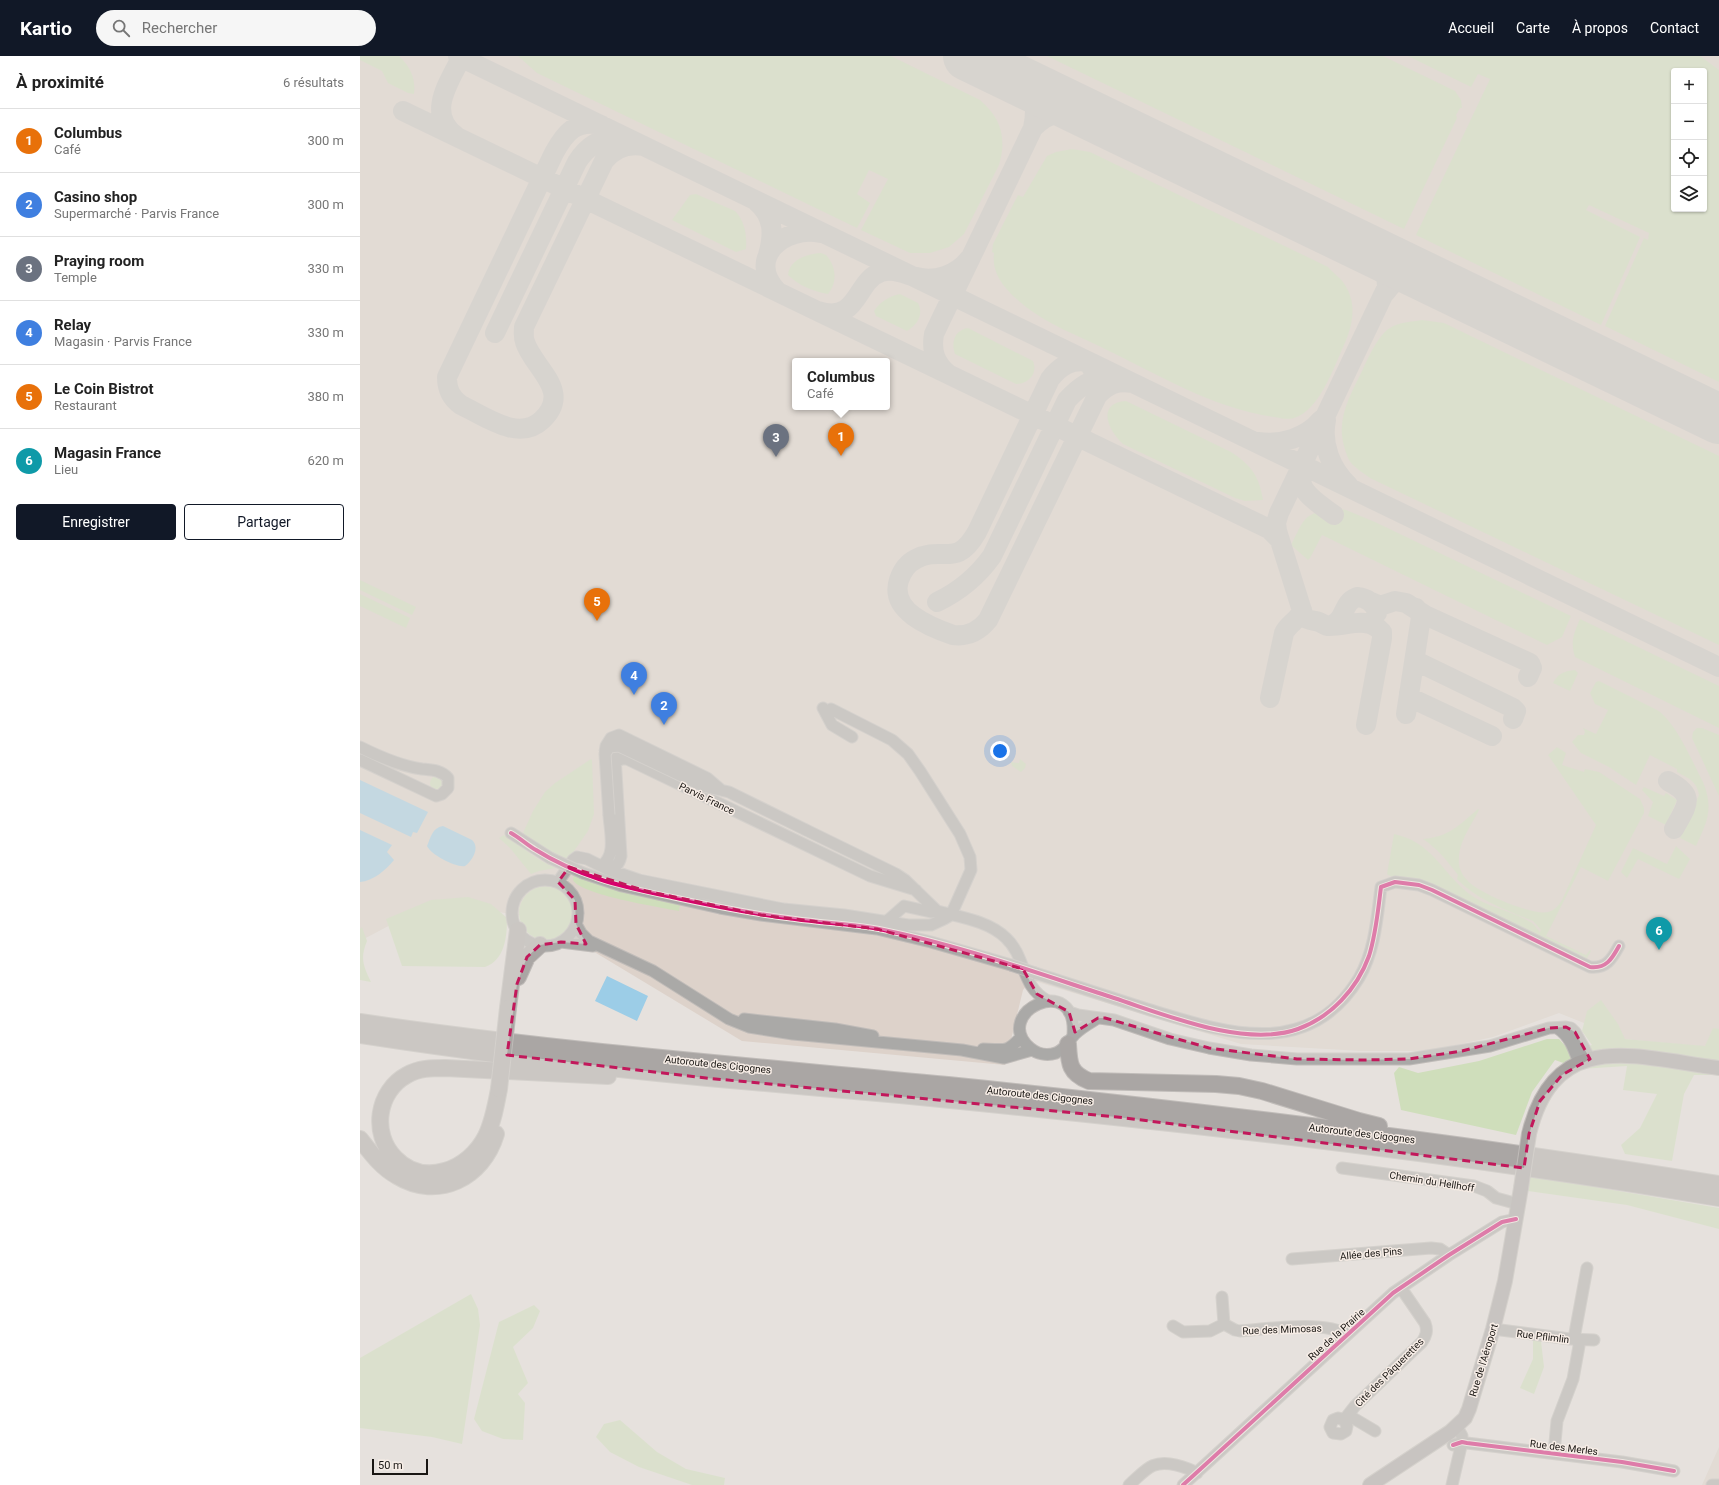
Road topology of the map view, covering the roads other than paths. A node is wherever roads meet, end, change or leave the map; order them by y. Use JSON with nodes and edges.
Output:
{"nodes":[{"id":1,"x":852,"y":737,"type":"dead end"},
{"id":2,"x":360,"y":747,"type":"edge"},
{"id":3,"x":620,"y":750,"type":"dead end"},
{"id":4,"x":360,"y":760,"type":"edge"},
{"id":5,"x":615,"y":763,"type":"junction"},
{"id":6,"x":511,"y":833,"type":"dead end"},
{"id":7,"x":801,"y":835,"type":"junction"},
{"id":8,"x":604,"y":868,"type":"junction"},
{"id":9,"x":558,"y":882,"type":"junction"},
{"id":10,"x":937,"y":911,"type":"junction"},
{"id":11,"x":951,"y":915,"type":"junction"},
{"id":12,"x":887,"y":921,"type":"junction"},
{"id":13,"x":576,"y":924,"type":"junction"},
{"id":14,"x":518,"y":930,"type":"junction"},
{"id":15,"x":561,"y":942,"type":"junction"},
{"id":16,"x":540,"y":945,"type":"junction"},
{"id":17,"x":1619,"y":946,"type":"dead end"},
{"id":18,"x":605,"y":950,"type":"junction"},
{"id":19,"x":1048,"y":1001,"type":"junction"},
{"id":20,"x":510,"y":1008,"type":"junction"},
{"id":21,"x":714,"y":1008,"type":"junction"},
{"id":22,"x":1069,"y":1012,"type":"junction"},
{"id":23,"x":1098,"y":1018,"type":"junction"},
{"id":24,"x":360,"y":1022,"type":"edge"},
{"id":25,"x":808,"y":1026,"type":"junction"},
{"id":26,"x":793,"y":1034,"type":"junction"},
{"id":27,"x":360,"y":1035,"type":"edge"},
{"id":28,"x":1021,"y":1037,"type":"junction"},
{"id":29,"x":1071,"y":1040,"type":"junction"},
{"id":30,"x":907,"y":1045,"type":"junction"},
{"id":31,"x":962,"y":1050,"type":"junction"},
{"id":32,"x":1032,"y":1050,"type":"junction"},
{"id":33,"x":1584,"y":1061,"type":"junction"},
{"id":34,"x":1719,"y":1068,"type":"edge"},
{"id":35,"x":706,"y":1078,"type":"junction"},
{"id":36,"x":501,"y":1090,"type":"junction"},
{"id":37,"x":360,"y":1139,"type":"edge"},
{"id":38,"x":1430,"y":1141,"type":"junction"},
{"id":39,"x":1342,"y":1168,"type":"dead end"},
{"id":40,"x":1719,"y":1184,"type":"edge"},
{"id":41,"x":1719,"y":1198,"type":"edge"},
{"id":42,"x":1518,"y":1204,"type":"junction"},
{"id":43,"x":1516,"y":1219,"type":"junction"},
{"id":44,"x":1449,"y":1255,"type":"junction"},
{"id":45,"x":1292,"y":1259,"type":"dead end"},
{"id":46,"x":1588,"y":1268,"type":"dead end"},
{"id":47,"x":1401,"y":1288,"type":"junction"},
{"id":48,"x":1222,"y":1297,"type":"dead end"},
{"id":49,"x":1224,"y":1324,"type":"junction"},
{"id":50,"x":1173,"y":1326,"type":"dead end"},
{"id":51,"x":1493,"y":1330,"type":"junction"},
{"id":52,"x":1347,"y":1335,"type":"junction"},
{"id":53,"x":1576,"y":1339,"type":"junction"},
{"id":54,"x":1594,"y":1340,"type":"dead end"},
{"id":55,"x":1374,"y":1430,"type":"dead end"},
{"id":56,"x":1453,"y":1441,"type":"junction"},
{"id":57,"x":1554,"y":1453,"type":"junction"},
{"id":58,"x":1674,"y":1471,"type":"dead end"},
{"id":59,"x":1196,"y":1473,"type":"junction"},
{"id":60,"x":1129,"y":1485,"type":"edge"},
{"id":61,"x":1183,"y":1485,"type":"edge"},
{"id":62,"x":1370,"y":1485,"type":"edge"},
{"id":63,"x":1452,"y":1485,"type":"edge"},
{"id":64,"x":1712,"y":1485,"type":"edge"},
{"id":65,"x":1719,"y":1485,"type":"edge"}],
"edges":[{"from":1,"to":11,"type":"street"},
{"from":2,"to":4,"type":"street"},
{"from":3,"to":5,"type":"street"},
{"from":5,"to":7,"type":"street","name":"Parvis France"},
{"from":5,"to":8,"type":"street"},
{"from":6,"to":17,"type":"street","bridge":true},
{"from":7,"to":8,"type":"street","bridge":true},
{"from":7,"to":10,"type":"street"},
{"from":8,"to":9,"type":"street"},
{"from":8,"to":12,"type":"street"},
{"from":9,"to":13,"type":"street"},
{"from":9,"to":14,"type":"street"},
{"from":10,"to":11,"type":"street"},
{"from":10,"to":12,"type":"street"},
{"from":11,"to":12,"type":"street"},
{"from":11,"to":19,"type":"street"},
{"from":13,"to":15,"type":"street"},
{"from":13,"to":18,"type":"street"},
{"from":14,"to":16,"type":"street"},
{"from":14,"to":20,"type":"highway"},
{"from":15,"to":16,"type":"street"},
{"from":15,"to":18,"type":"street"},
{"from":16,"to":20,"type":"highway"},
{"from":18,"to":21,"type":"street"},
{"from":19,"to":22,"type":"street"},
{"from":19,"to":28,"type":"street"},
{"from":20,"to":36,"type":"highway","bridge":true},
{"from":21,"to":25,"type":"street"},
{"from":21,"to":26,"type":"street"},
{"from":22,"to":23,"type":"street"},
{"from":22,"to":29,"type":"street"},
{"from":23,"to":29,"type":"street"},
{"from":23,"to":33,"type":"street"},
{"from":24,"to":38,"type":"highway","name":"Autoroute des Cigognes"},
{"from":25,"to":26,"type":"street"},
{"from":25,"to":30,"type":"street"},
{"from":26,"to":30,"type":"street"},
{"from":27,"to":35,"type":"highway","name":"Autoroute des Cigognes"},
{"from":28,"to":31,"type":"street"},
{"from":28,"to":32,"type":"street"},
{"from":29,"to":32,"type":"street"},
{"from":29,"to":38,"type":"highway"},
{"from":30,"to":31,"type":"street"},
{"from":31,"to":32,"type":"street"},
{"from":33,"to":34,"type":"main road"},
{"from":33,"to":42,"type":"main road","name":"Rue de l'Aéroport","bridge":true},
{"from":35,"to":36,"type":"highway"},
{"from":35,"to":41,"type":"highway","name":"Autoroute des Cigognes"},
{"from":36,"to":37,"type":"highway"},
{"from":38,"to":40,"type":"highway","name":"Autoroute des Cigognes"},
{"from":39,"to":42,"type":"street","name":"Chemin du Hellhoff"},
{"from":42,"to":43,"type":"main road","name":"Rue de l'Aéroport"},
{"from":43,"to":44,"type":"street","name":"Rue de la Prairie"},
{"from":43,"to":51,"type":"main road","name":"Rue de l'Aéroport"},
{"from":44,"to":45,"type":"street","name":"Allée des Pins"},
{"from":44,"to":47,"type":"street","name":"Rue de la Prairie"},
{"from":46,"to":53,"type":"street"},
{"from":47,"to":52,"type":"street","name":"Rue de la Prairie"},
{"from":47,"to":55,"type":"street","name":"Cité des Pâquerettes"},
{"from":48,"to":49,"type":"street"},
{"from":49,"to":50,"type":"street"},
{"from":49,"to":52,"type":"street","name":"Rue des Mimosas"},
{"from":51,"to":53,"type":"street","name":"Rue Pflimlin"},
{"from":51,"to":56,"type":"main road","name":"Rue de l'Aéroport"},
{"from":52,"to":59,"type":"street","name":"Rue de la Prairie"},
{"from":53,"to":54,"type":"street","name":"Rue Pflimlin"},
{"from":53,"to":57,"type":"street"},
{"from":56,"to":57,"type":"street","name":"Rue des Merles"},
{"from":56,"to":62,"type":"main road","name":"Rue de l'Aéroport"},
{"from":56,"to":63,"type":"street"},
{"from":57,"to":58,"type":"street","name":"Rue des Merles"},
{"from":59,"to":60,"type":"street"},
{"from":59,"to":61,"type":"street","name":"Rue de la Prairie"},
{"from":64,"to":65,"type":"street"}]}
